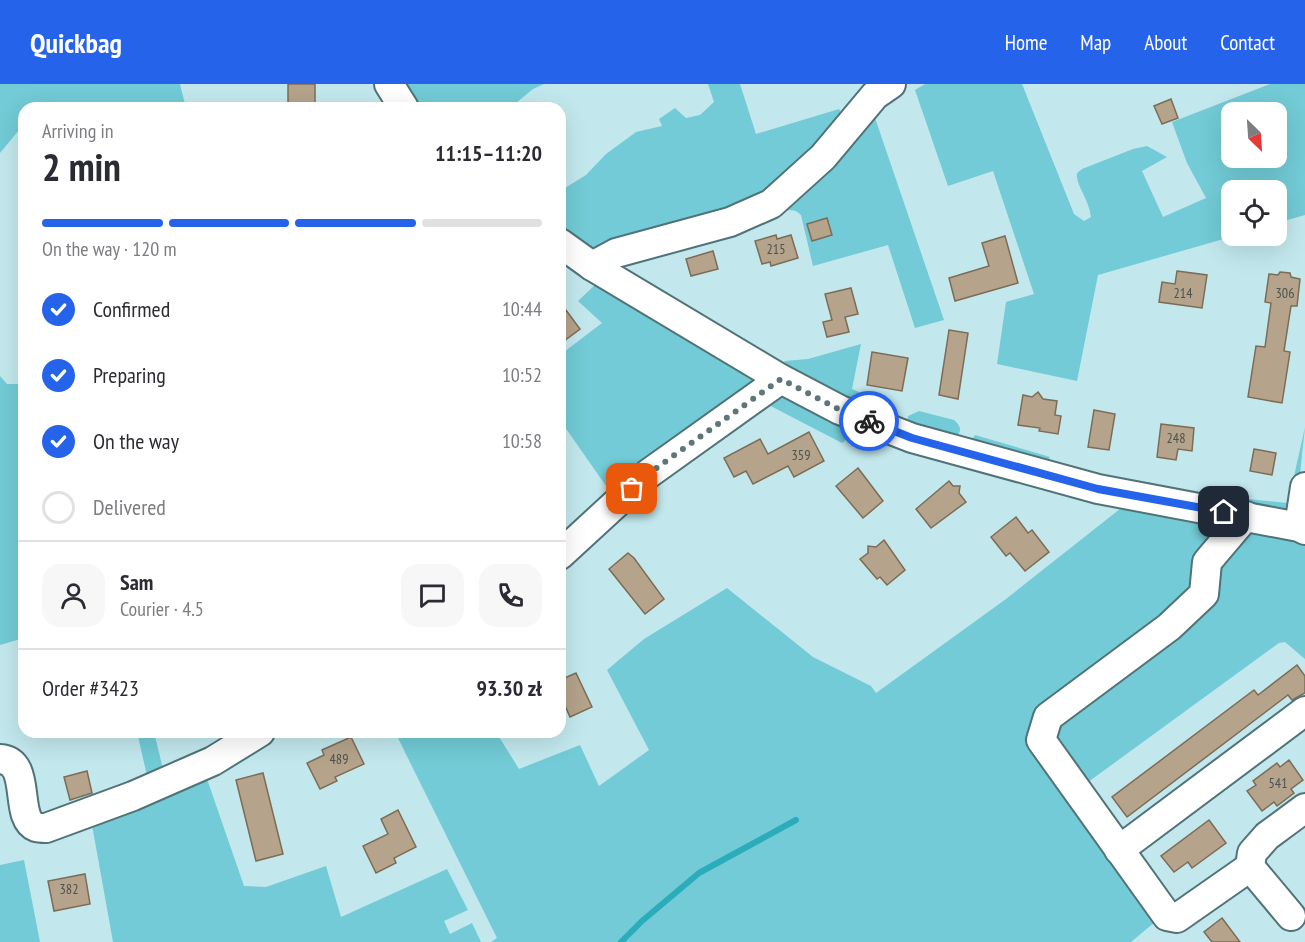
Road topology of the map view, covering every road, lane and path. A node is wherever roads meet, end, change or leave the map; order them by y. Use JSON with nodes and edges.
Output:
{"nodes":[{"id":1,"x":389,"y":84,"type":"edge"},
{"id":2,"x":891,"y":84,"type":"edge"},
{"id":3,"x":400,"y":102,"type":"edge"},
{"id":4,"x":566,"y":247,"type":"edge"},
{"id":5,"x":592,"y":266,"type":"junction"},
{"id":6,"x":781,"y":379,"type":"junction"},
{"id":7,"x":1305,"y":487,"type":"edge"},
{"id":8,"x":1246,"y":516,"type":"junction"},
{"id":9,"x":1302,"y":529,"type":"edge"},
{"id":10,"x":566,"y":549,"type":"edge"},
{"id":11,"x":1305,"y":711,"type":"edge"},
{"id":12,"x":250,"y":738,"type":"edge"},
{"id":13,"x":0,"y":759,"type":"edge"},
{"id":14,"x":1305,"y":808,"type":"edge"},
{"id":15,"x":1119,"y":850,"type":"junction"},
{"id":16,"x":1250,"y":867,"type":"junction"},
{"id":17,"x":1291,"y":916,"type":"dead end"}],
"edges":[{"from":1,"to":3,"type":"street"},
{"from":2,"to":5,"type":"street"},
{"from":4,"to":5,"type":"street"},
{"from":5,"to":6,"type":"street"},
{"from":6,"to":8,"type":"street"},
{"from":6,"to":10,"type":"street"},
{"from":7,"to":9,"type":"street"},
{"from":8,"to":9,"type":"street"},
{"from":8,"to":15,"type":"street"},
{"from":11,"to":15,"type":"street"},
{"from":12,"to":13,"type":"street"},
{"from":14,"to":16,"type":"street"},
{"from":15,"to":16,"type":"street"},
{"from":16,"to":17,"type":"street"}]}
